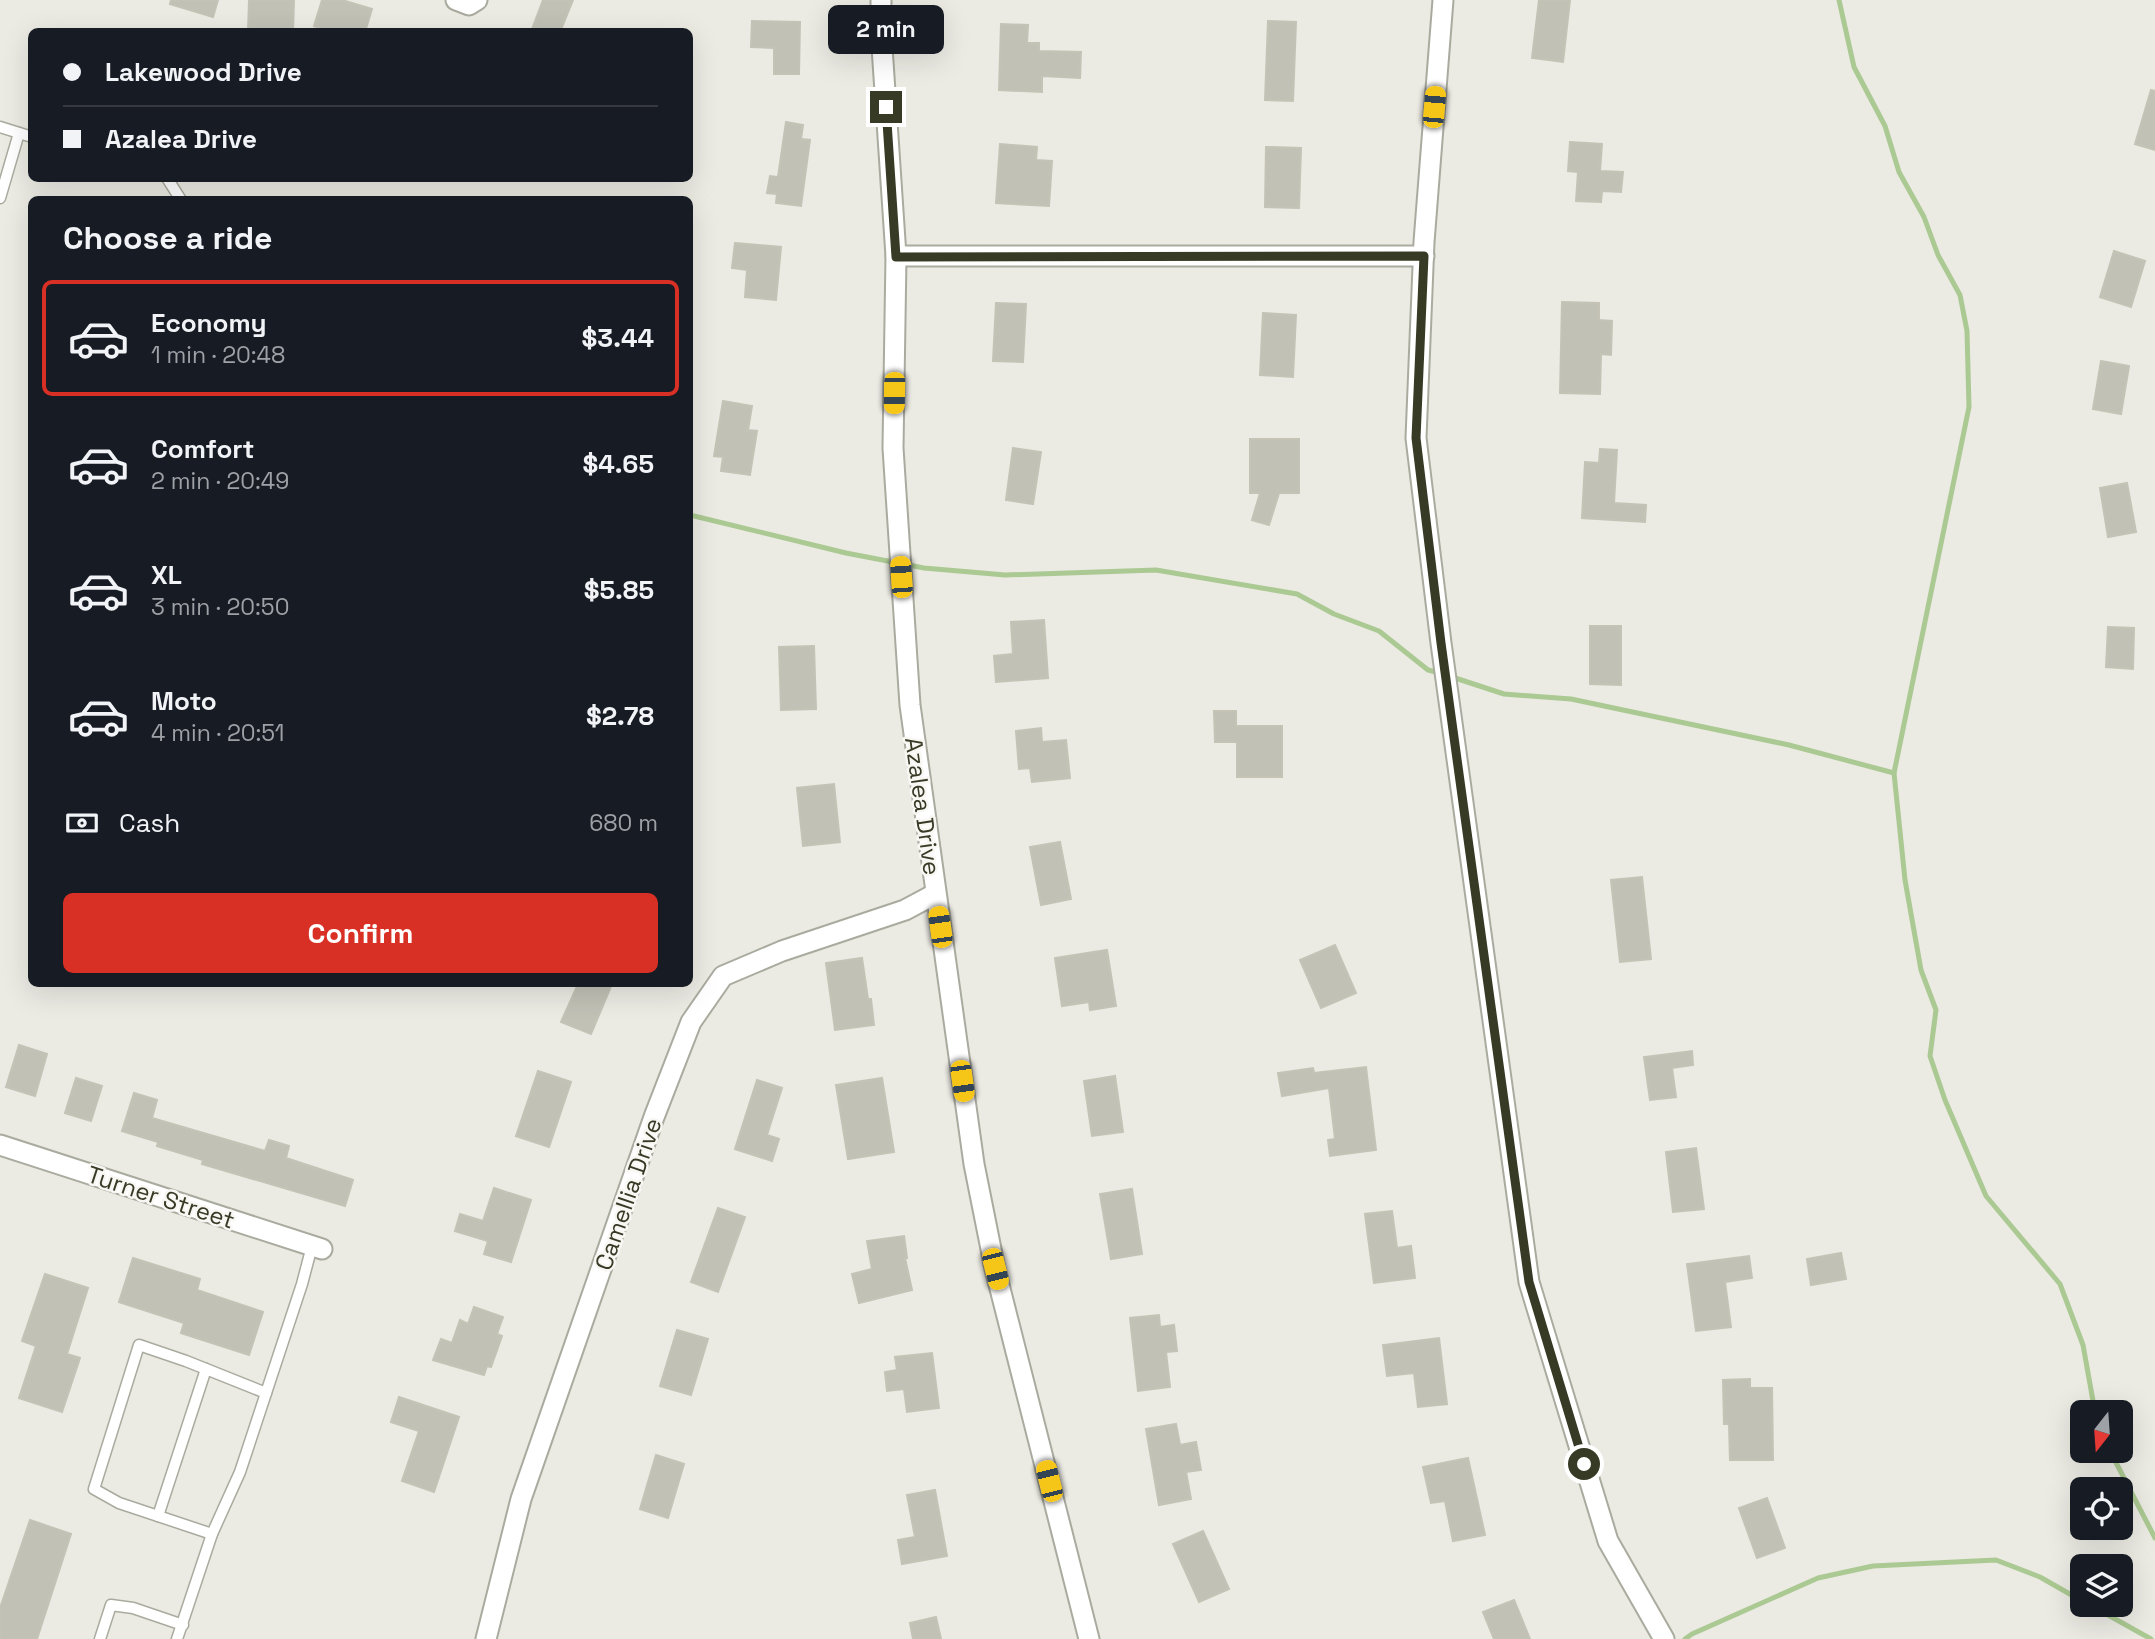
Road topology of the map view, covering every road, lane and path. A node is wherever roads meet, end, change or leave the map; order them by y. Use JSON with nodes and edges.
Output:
{"nodes":[{"id":1,"x":456,"y":0,"type":"edge"},
{"id":2,"x":477,"y":0,"type":"edge"},
{"id":3,"x":881,"y":0,"type":"edge"},
{"id":4,"x":1443,"y":0,"type":"edge"},
{"id":5,"x":0,"y":127,"type":"edge"},
{"id":6,"x":19,"y":133,"type":"junction"},
{"id":7,"x":28,"y":136,"type":"edge"},
{"id":8,"x":0,"y":198,"type":"edge"},
{"id":9,"x":1424,"y":256,"type":"junction"},
{"id":10,"x":896,"y":257,"type":"junction"},
{"id":11,"x":935,"y":894,"type":"junction"},
{"id":12,"x":0,"y":1144,"type":"edge"},
{"id":13,"x":317,"y":1248,"type":"joint"},
{"id":14,"x":206,"y":1369,"type":"junction"},
{"id":15,"x":266,"y":1393,"type":"junction"},
{"id":16,"x":158,"y":1516,"type":"junction"},
{"id":17,"x":212,"y":1534,"type":"junction"},
{"id":18,"x":183,"y":1625,"type":"junction"},
{"id":19,"x":100,"y":1639,"type":"edge"},
{"id":20,"x":177,"y":1639,"type":"edge"},
{"id":21,"x":486,"y":1639,"type":"edge"},
{"id":22,"x":1089,"y":1639,"type":"edge"},
{"id":23,"x":1664,"y":1639,"type":"edge"}],
"edges":[{"from":1,"to":2,"type":"street"},
{"from":3,"to":10,"type":"street","name":"Azalea Drive"},
{"from":4,"to":9,"type":"street"},
{"from":5,"to":6,"type":"lane"},
{"from":6,"to":7,"type":"lane"},
{"from":6,"to":8,"type":"lane"},
{"from":9,"to":10,"type":"street"},
{"from":9,"to":23,"type":"street"},
{"from":10,"to":11,"type":"street","name":"Azalea Drive"},
{"from":11,"to":21,"type":"street","name":"Camellia Drive"},
{"from":11,"to":22,"type":"street","name":"Azalea Drive"},
{"from":12,"to":13,"type":"street","name":"Turner Street"},
{"from":13,"to":15,"type":"lane"},
{"from":14,"to":15,"type":"lane"},
{"from":14,"to":16,"type":"lane"},
{"from":14,"to":16,"type":"lane"},
{"from":15,"to":17,"type":"lane"},
{"from":16,"to":17,"type":"lane"},
{"from":17,"to":18,"type":"lane"},
{"from":18,"to":19,"type":"lane"},
{"from":18,"to":20,"type":"lane"}]}
